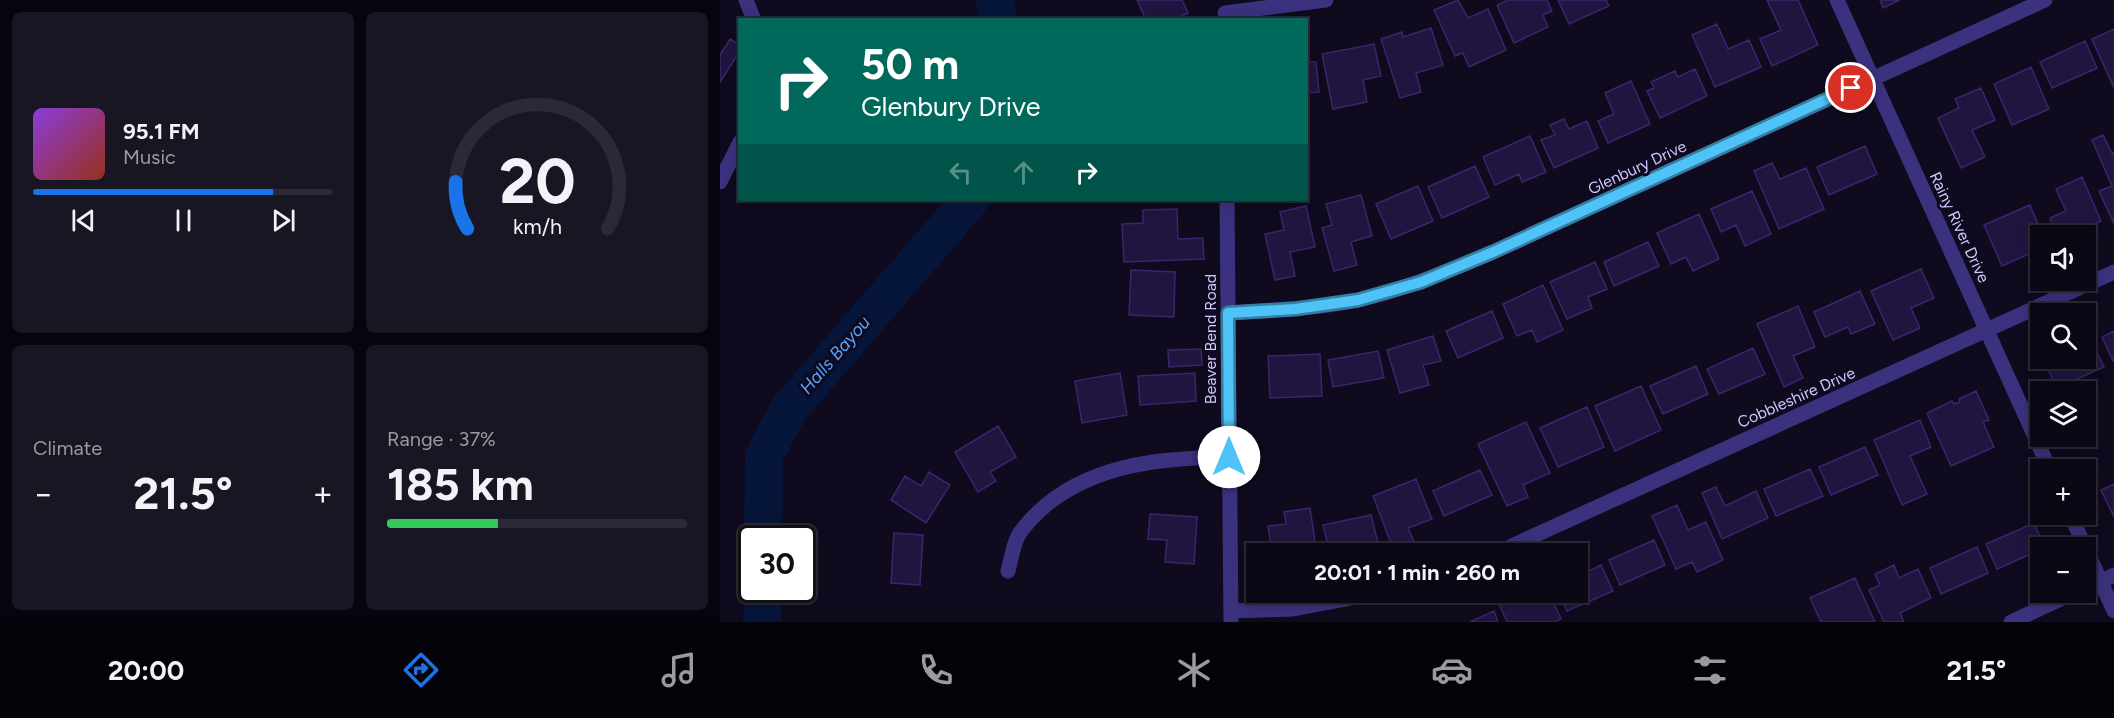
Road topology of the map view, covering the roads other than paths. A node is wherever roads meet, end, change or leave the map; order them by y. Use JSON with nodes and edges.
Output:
{"nodes":[{"id":1,"x":746,"y":0,"type":"edge"},
{"id":2,"x":1326,"y":0,"type":"edge"},
{"id":3,"x":1837,"y":0,"type":"edge"},
{"id":4,"x":2046,"y":0,"type":"edge"},
{"id":5,"x":1225,"y":11,"type":"edge"},
{"id":6,"x":753,"y":18,"type":"edge"},
{"id":7,"x":1872,"y":79,"type":"junction"},
{"id":8,"x":738,"y":146,"type":"edge"},
{"id":9,"x":720,"y":182,"type":"edge"},
{"id":10,"x":1227,"y":201,"type":"edge"},
{"id":11,"x":2114,"y":272,"type":"edge"},
{"id":12,"x":1228,"y":313,"type":"junction"},
{"id":13,"x":1987,"y":330,"type":"junction"},
{"id":14,"x":1229,"y":457,"type":"junction"},
{"id":15,"x":2045,"y":459,"type":"edge"},
{"id":16,"x":2076,"y":525,"type":"edge"},
{"id":17,"x":1518,"y":543,"type":"edge"},
{"id":18,"x":1008,"y":571,"type":"dead end"},
{"id":19,"x":2107,"y":578,"type":"edge"},
{"id":20,"x":1325,"y":603,"type":"edge"},
{"id":21,"x":2052,"y":603,"type":"edge"},
{"id":22,"x":2114,"y":612,"type":"edge"},
{"id":23,"x":1231,"y":617,"type":"edge"},
{"id":24,"x":2011,"y":622,"type":"edge"}],
"edges":[{"from":1,"to":6,"type":"street"},
{"from":2,"to":5,"type":"street"},
{"from":3,"to":7,"type":"street","name":"Rainy River Drive"},
{"from":4,"to":7,"type":"street","name":"Glenbury Drive"},
{"from":7,"to":12,"type":"street","name":"Glenbury Drive"},
{"from":7,"to":13,"type":"street","name":"Rainy River Drive"},
{"from":8,"to":9,"type":"street"},
{"from":10,"to":12,"type":"street","name":"Beaver Bend Road"},
{"from":11,"to":13,"type":"street","name":"Cobbleshire Drive"},
{"from":12,"to":14,"type":"street","name":"Beaver Bend Road"},
{"from":13,"to":15,"type":"street","name":"Rainy River Drive"},
{"from":13,"to":17,"type":"street","name":"Cobbleshire Drive"},
{"from":14,"to":18,"type":"street"},
{"from":14,"to":23,"type":"street","name":"Beaver Bend Road"},
{"from":16,"to":19,"type":"street"},
{"from":19,"to":22,"type":"street"},
{"from":20,"to":23,"type":"street"},
{"from":21,"to":24,"type":"street"}]}
